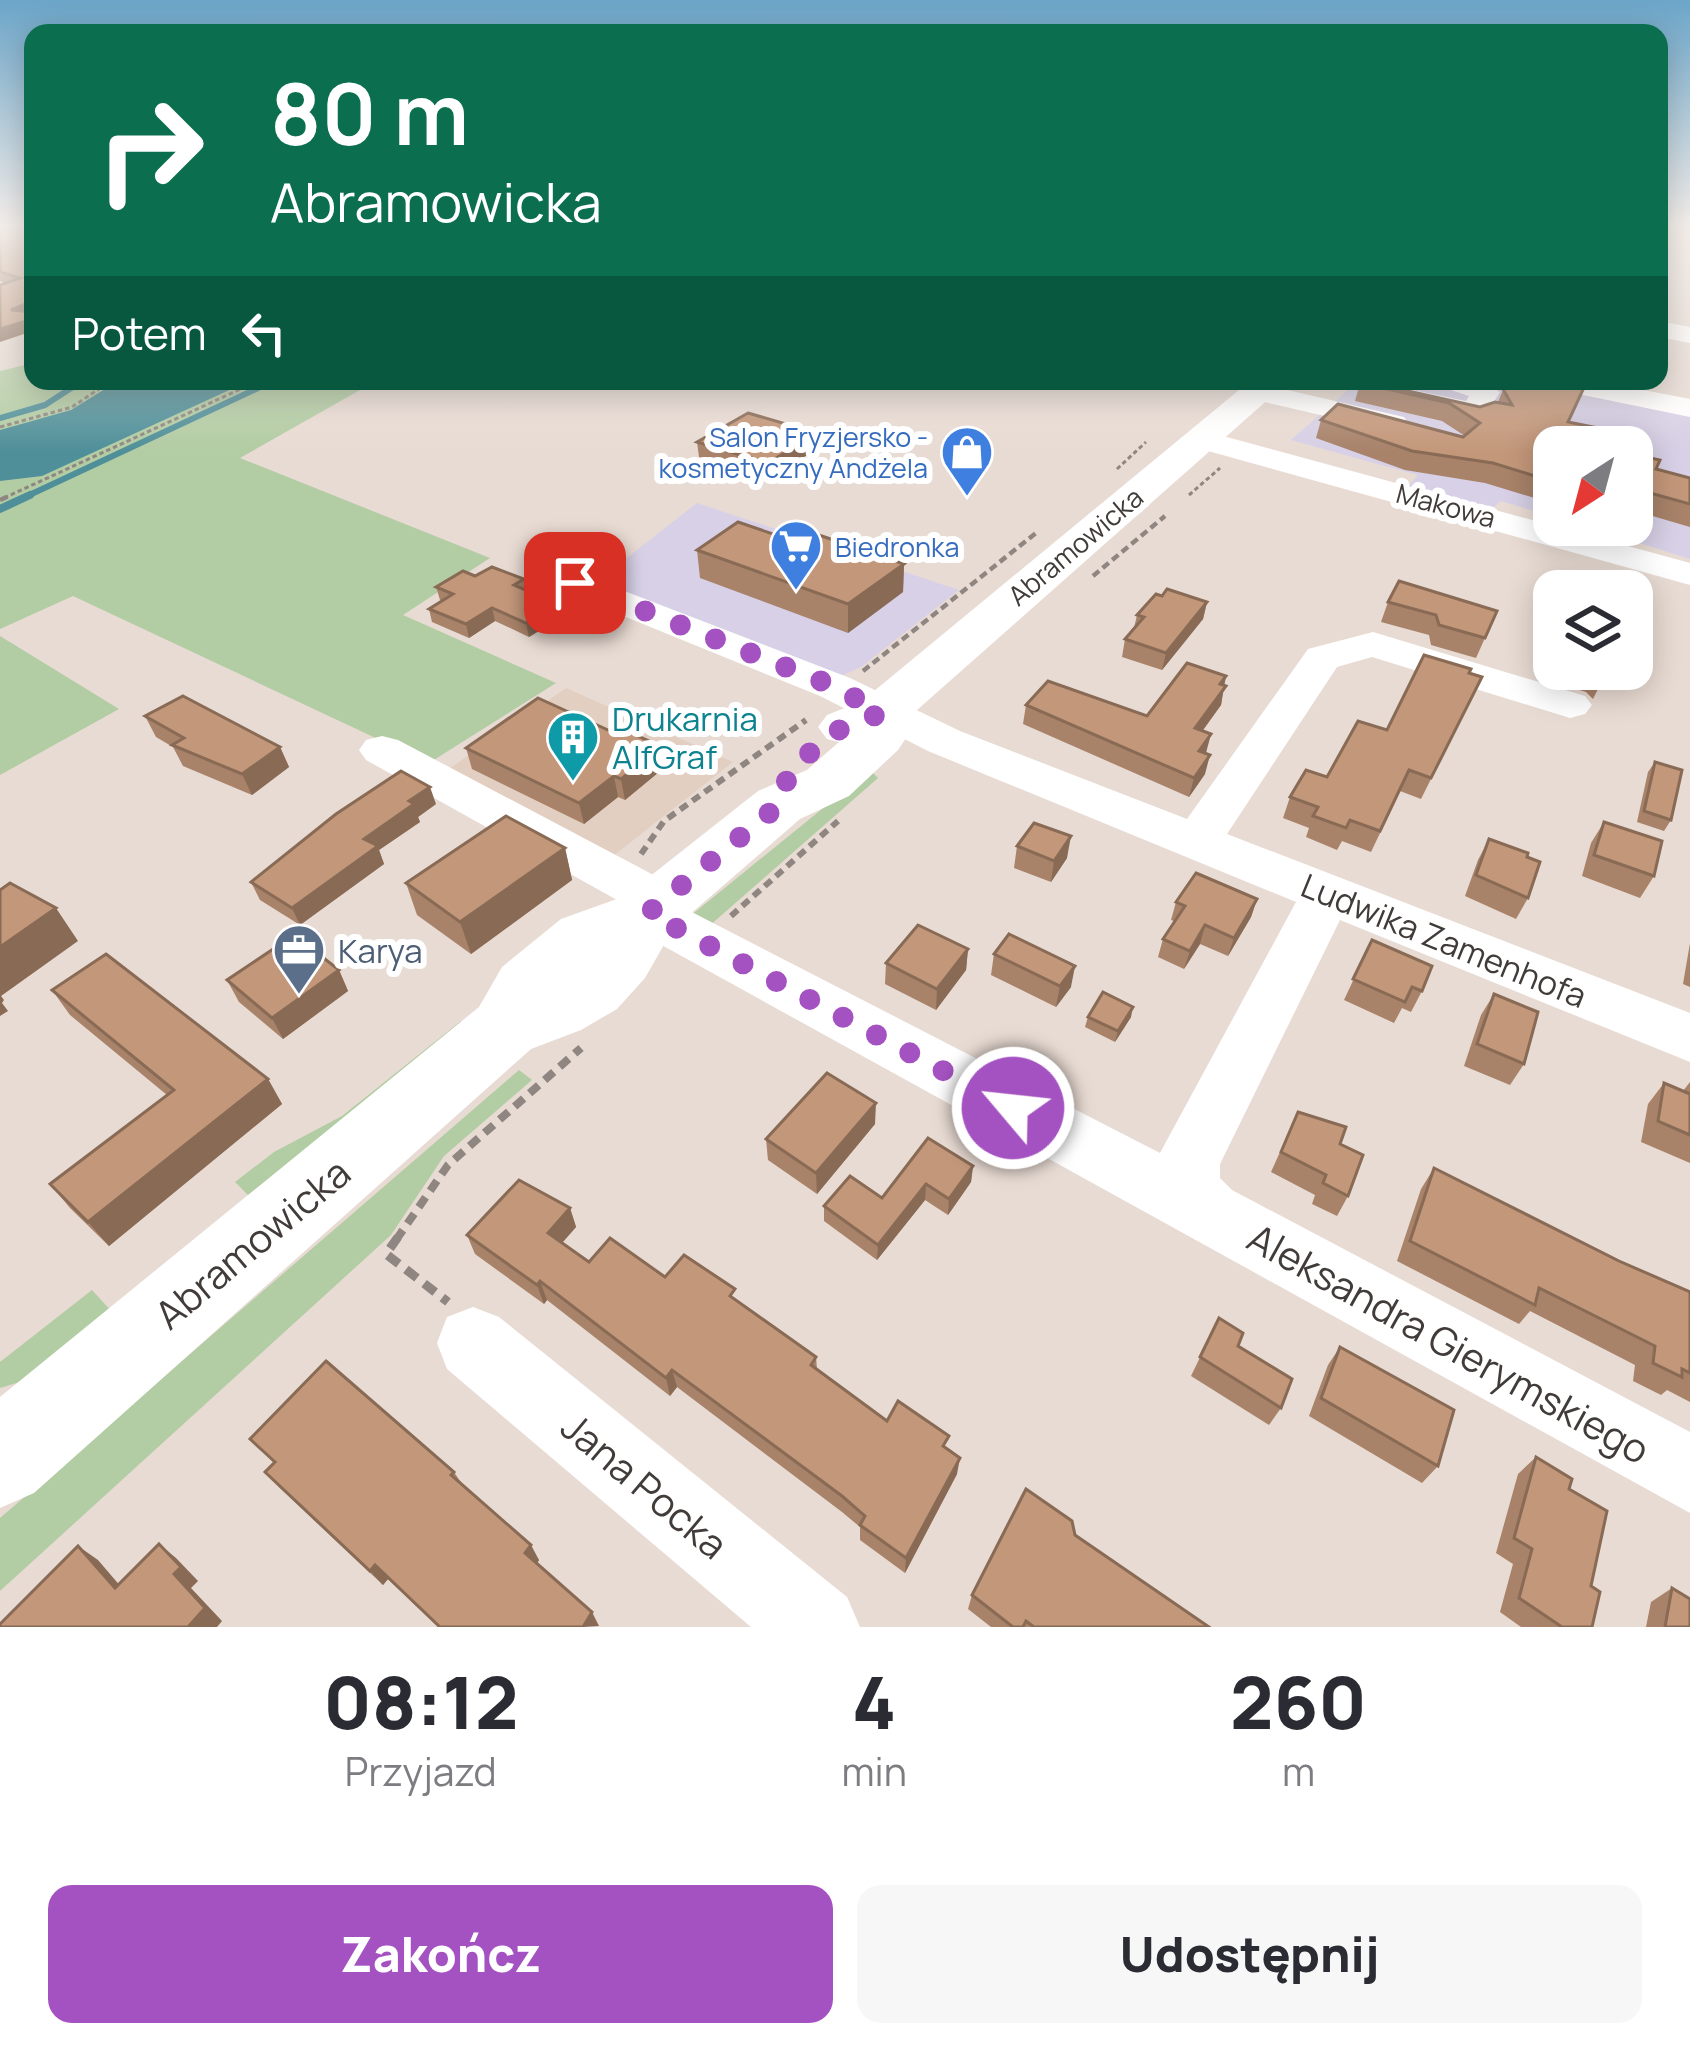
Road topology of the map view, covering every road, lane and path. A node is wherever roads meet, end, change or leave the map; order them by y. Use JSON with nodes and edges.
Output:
{"nodes":[{"id":1,"x":96,"y":390,"type":"edge"},
{"id":2,"x":239,"y":390,"type":"edge"},
{"id":3,"x":1260,"y":390,"type":"edge"},
{"id":4,"x":1275,"y":390,"type":"edge"},
{"id":5,"x":1387,"y":390,"type":"edge"},
{"id":6,"x":1480,"y":390,"type":"edge"},
{"id":7,"x":1599,"y":390,"type":"edge"},
{"id":8,"x":1690,"y":408,"type":"edge"},
{"id":9,"x":0,"y":427,"type":"edge"},
{"id":10,"x":1443,"y":436,"type":"edge"},
{"id":11,"x":1198,"y":442,"type":"junction"},
{"id":12,"x":1104,"y":480,"type":"dead end"},
{"id":13,"x":0,"y":489,"type":"edge"},
{"id":14,"x":14,"y":494,"type":"junction"},
{"id":15,"x":0,"y":500,"type":"edge"},
{"id":16,"x":1182,"y":501,"type":"dead end"},
{"id":17,"x":1168,"y":513,"type":"dead end"},
{"id":18,"x":1051,"y":522,"type":"dead end"},
{"id":19,"x":1690,"y":574,"type":"edge"},
{"id":20,"x":1083,"y":578,"type":"dead end"},
{"id":21,"x":575,"y":583,"type":"dead end"},
{"id":22,"x":858,"y":700,"type":"junction"},
{"id":23,"x":1570,"y":705,"type":"dead end"},
{"id":24,"x":382,"y":750,"type":"dead end"},
{"id":25,"x":1197,"y":842,"type":"junction"},
{"id":26,"x":1327,"y":893,"type":"junction"},
{"id":27,"x":655,"y":907,"type":"junction"},
{"id":28,"x":1690,"y":1038,"type":"edge"},
{"id":29,"x":1209,"y":1212,"type":"junction"},
{"id":30,"x":473,"y":1343,"type":"dead end"},
{"id":31,"x":0,"y":1459,"type":"edge"},
{"id":32,"x":1690,"y":1474,"type":"edge"},
{"id":33,"x":818,"y":1627,"type":"edge"}],
"edges":[{"from":1,"to":9,"type":"path"},
{"from":2,"to":14,"type":"path"},
{"from":3,"to":11,"type":"main road","name":"Abramowicka"},
{"from":4,"to":10,"type":"street"},
{"from":5,"to":6,"type":"street"},
{"from":7,"to":8,"type":"street"},
{"from":11,"to":12,"type":"path"},
{"from":11,"to":16,"type":"path"},
{"from":11,"to":19,"type":"street","name":"Makowa"},
{"from":11,"to":22,"type":"main road","name":"Abramowicka"},
{"from":13,"to":14,"type":"path"},
{"from":14,"to":15,"type":"path"},
{"from":17,"to":20,"type":"path"},
{"from":18,"to":22,"type":"path"},
{"from":21,"to":22,"type":"street","name":"Ludwika Zamenhofa"},
{"from":22,"to":25,"type":"street","name":"Ludwika Zamenhofa"},
{"from":22,"to":27,"type":"main road","name":"Abramowicka"},
{"from":23,"to":25,"type":"street"},
{"from":24,"to":27,"type":"street","name":"Aleksandra Gierymskiego"},
{"from":25,"to":26,"type":"street","name":"Ludwika Zamenhofa"},
{"from":26,"to":28,"type":"street","name":"Ludwika Zamenhofa"},
{"from":26,"to":29,"type":"street","name":"Aleksandra Gierymskiego"},
{"from":27,"to":29,"type":"street","name":"Aleksandra Gierymskiego"},
{"from":27,"to":31,"type":"main road","name":"Abramowicka"},
{"from":29,"to":32,"type":"street","name":"Aleksandra Gierymskiego"},
{"from":30,"to":33,"type":"street","name":"Jana Pocka"}]}
